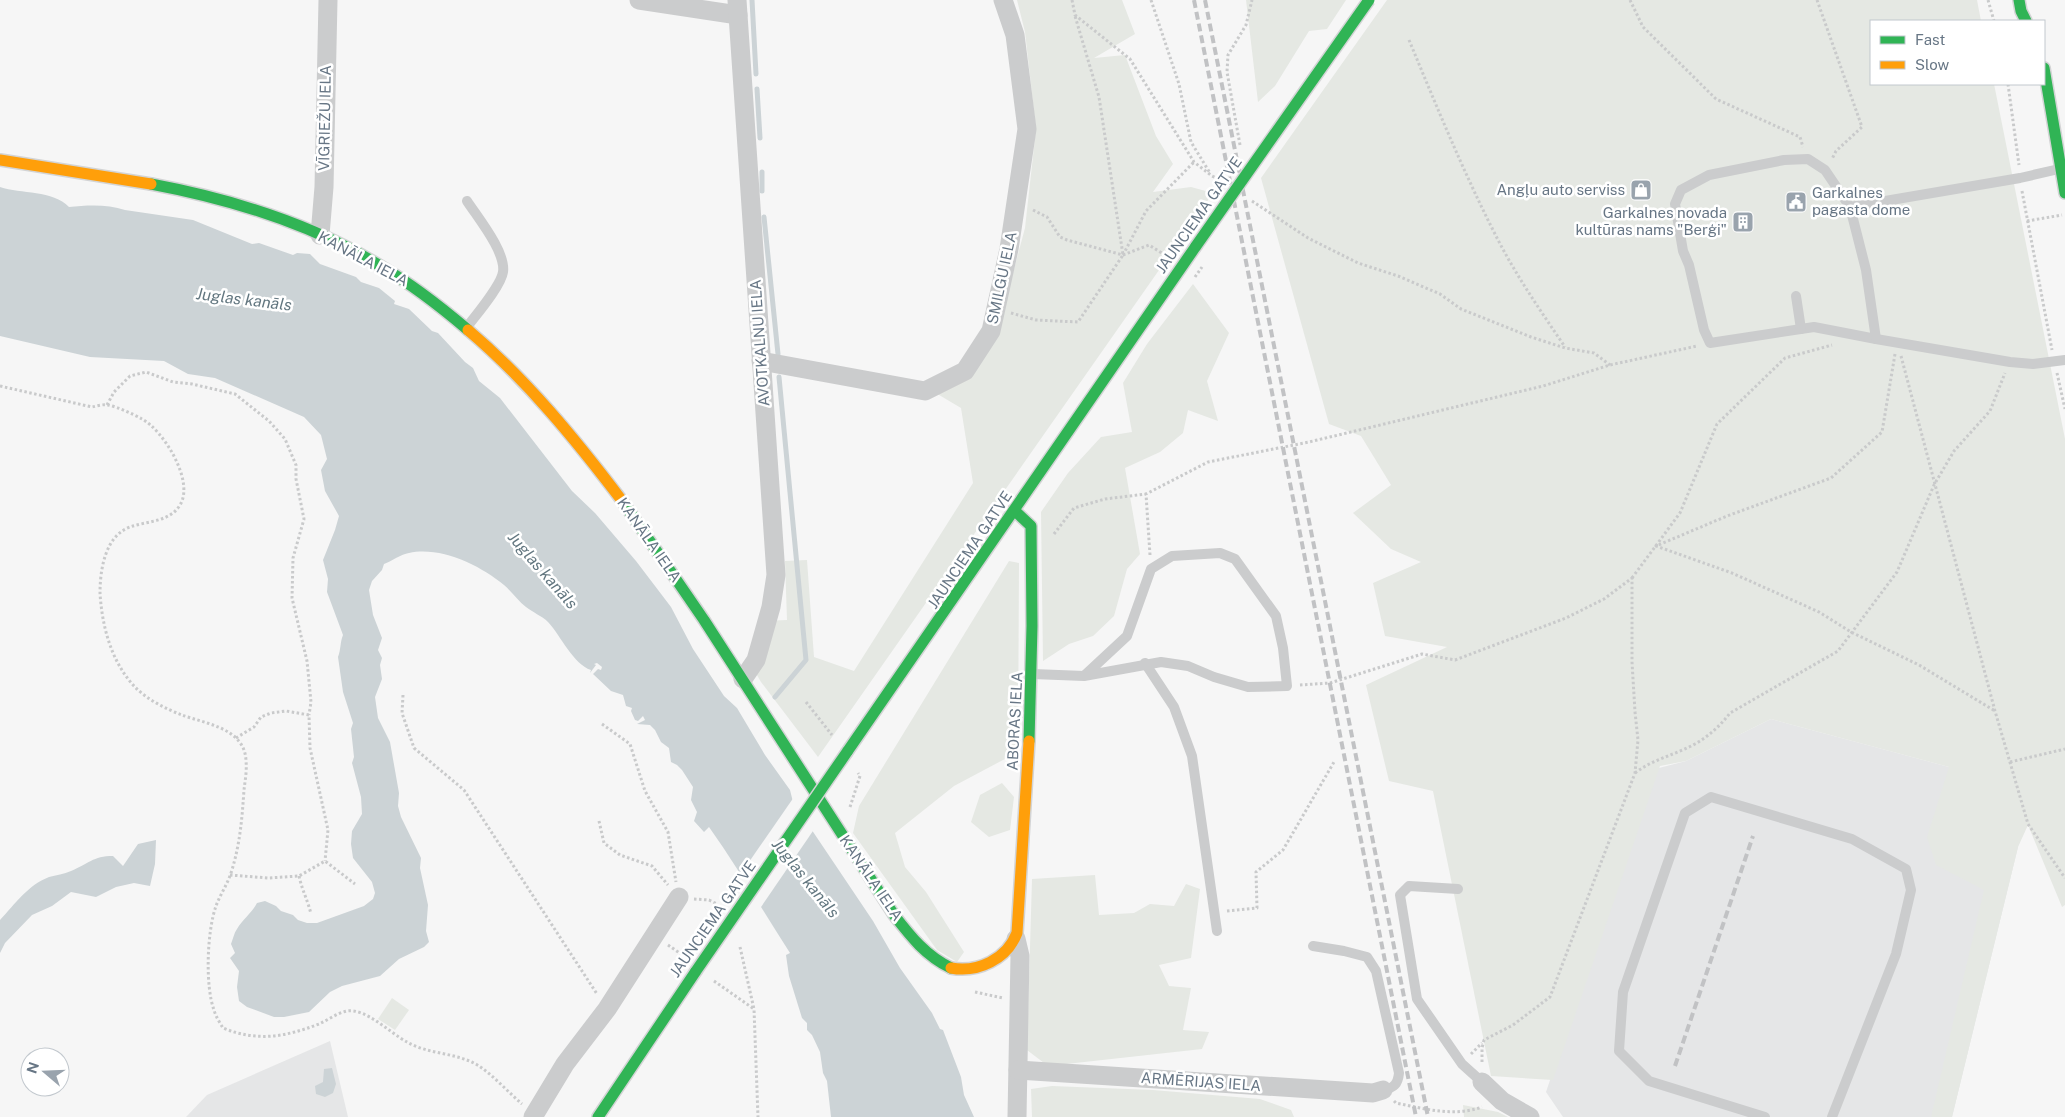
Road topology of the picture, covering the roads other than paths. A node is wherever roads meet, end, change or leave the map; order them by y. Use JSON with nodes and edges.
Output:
{"nodes":[{"id":1,"x":328,"y":0,"type":"edge"},
{"id":2,"x":639,"y":0,"type":"edge"},
{"id":3,"x":1003,"y":0,"type":"edge"},
{"id":4,"x":1369,"y":0,"type":"edge"},
{"id":5,"x":2019,"y":0,"type":"edge"},
{"id":6,"x":738,"y":7,"type":"edge"},
{"id":7,"x":2033,"y":7,"type":"dead end"},
{"id":8,"x":2026,"y":20,"type":"edge"},
{"id":9,"x":2035,"y":20,"type":"edge"},
{"id":10,"x":2045,"y":74,"type":"edge"},
{"id":11,"x":0,"y":160,"type":"edge"},
{"id":12,"x":2060,"y":169,"type":"junction"},
{"id":13,"x":2065,"y":193,"type":"edge"},
{"id":14,"x":467,"y":201,"type":"dead end"},
{"id":15,"x":1850,"y":207,"type":"junction"},
{"id":16,"x":320,"y":235,"type":"junction"},
{"id":17,"x":1796,"y":296,"type":"dead end"},
{"id":18,"x":466,"y":328,"type":"junction"},
{"id":19,"x":1801,"y":329,"type":"junction"},
{"id":20,"x":1876,"y":339,"type":"junction"},
{"id":21,"x":761,"y":361,"type":"junction"},
{"id":22,"x":2060,"y":361,"type":"edge"},
{"id":23,"x":1015,"y":511,"type":"junction"},
{"id":24,"x":1145,"y":663,"type":"junction"},
{"id":25,"x":1032,"y":674,"type":"junction"},
{"id":26,"x":1084,"y":676,"type":"junction"},
{"id":27,"x":743,"y":679,"type":"junction"},
{"id":28,"x":1458,"y":889,"type":"dead end"},
{"id":29,"x":679,"y":898,"type":"road end"},
{"id":30,"x":1216,"y":931,"type":"dead end"},
{"id":31,"x":1016,"y":939,"type":"junction"},
{"id":32,"x":1313,"y":946,"type":"dead end"},
{"id":33,"x":1018,"y":1070,"type":"junction"},
{"id":34,"x":1482,"y":1082,"type":"joint"},
{"id":35,"x":1383,"y":1090,"type":"joint"},
{"id":36,"x":534,"y":1116,"type":"edge"},
{"id":37,"x":598,"y":1117,"type":"edge"},
{"id":38,"x":1017,"y":1117,"type":"edge"},
{"id":39,"x":1530,"y":1117,"type":"edge"},
{"id":40,"x":1765,"y":1117,"type":"edge"},
{"id":41,"x":1832,"y":1117,"type":"edge"}],
"edges":[{"from":1,"to":16,"type":"street","name":"VĪGRIEŽU IELA"},
{"from":2,"to":6,"type":"street"},
{"from":3,"to":21,"type":"street","name":"SMILGU IELA"},
{"from":4,"to":23,"type":"main road","name":"JAUNCIEMA GATVE","bridge":true},
{"from":5,"to":8,"type":"main road"},
{"from":6,"to":21,"type":"street","name":"AVOTKALNU IELA"},
{"from":7,"to":9,"type":"main road"},
{"from":10,"to":12,"type":"main road"},
{"from":11,"to":16,"type":"main road","name":"KANĀLA IELA"},
{"from":12,"to":13,"type":"main road"},
{"from":12,"to":15,"type":"lane"},
{"from":14,"to":18,"type":"lane"},
{"from":15,"to":19,"type":"lane"},
{"from":15,"to":20,"type":"lane"},
{"from":16,"to":18,"type":"main road","name":"KANĀLA IELA"},
{"from":17,"to":19,"type":"lane"},
{"from":18,"to":27,"type":"main road","name":"KANĀLA IELA"},
{"from":19,"to":20,"type":"lane"},
{"from":20,"to":22,"type":"lane"},
{"from":21,"to":27,"type":"street","name":"AVOTKALNU IELA"},
{"from":23,"to":25,"type":"main road","name":"ABORAS IELA"},
{"from":23,"to":37,"type":"main road","name":"JAUNCIEMA GATVE","bridge":true},
{"from":24,"to":26,"type":"lane"},
{"from":24,"to":26,"type":"lane"},
{"from":24,"to":30,"type":"lane"},
{"from":25,"to":26,"type":"lane"},
{"from":25,"to":31,"type":"main road","name":"ABORAS IELA"},
{"from":27,"to":31,"type":"main road","name":"KANĀLA IELA"},
{"from":28,"to":34,"type":"lane"},
{"from":29,"to":36,"type":"street"},
{"from":31,"to":33,"type":"street"},
{"from":32,"to":35,"type":"lane"},
{"from":33,"to":35,"type":"street","name":"ARMĒRIJAS IELA"},
{"from":33,"to":38,"type":"street"},
{"from":34,"to":39,"type":"street"},
{"from":40,"to":41,"type":"lane"}]}
